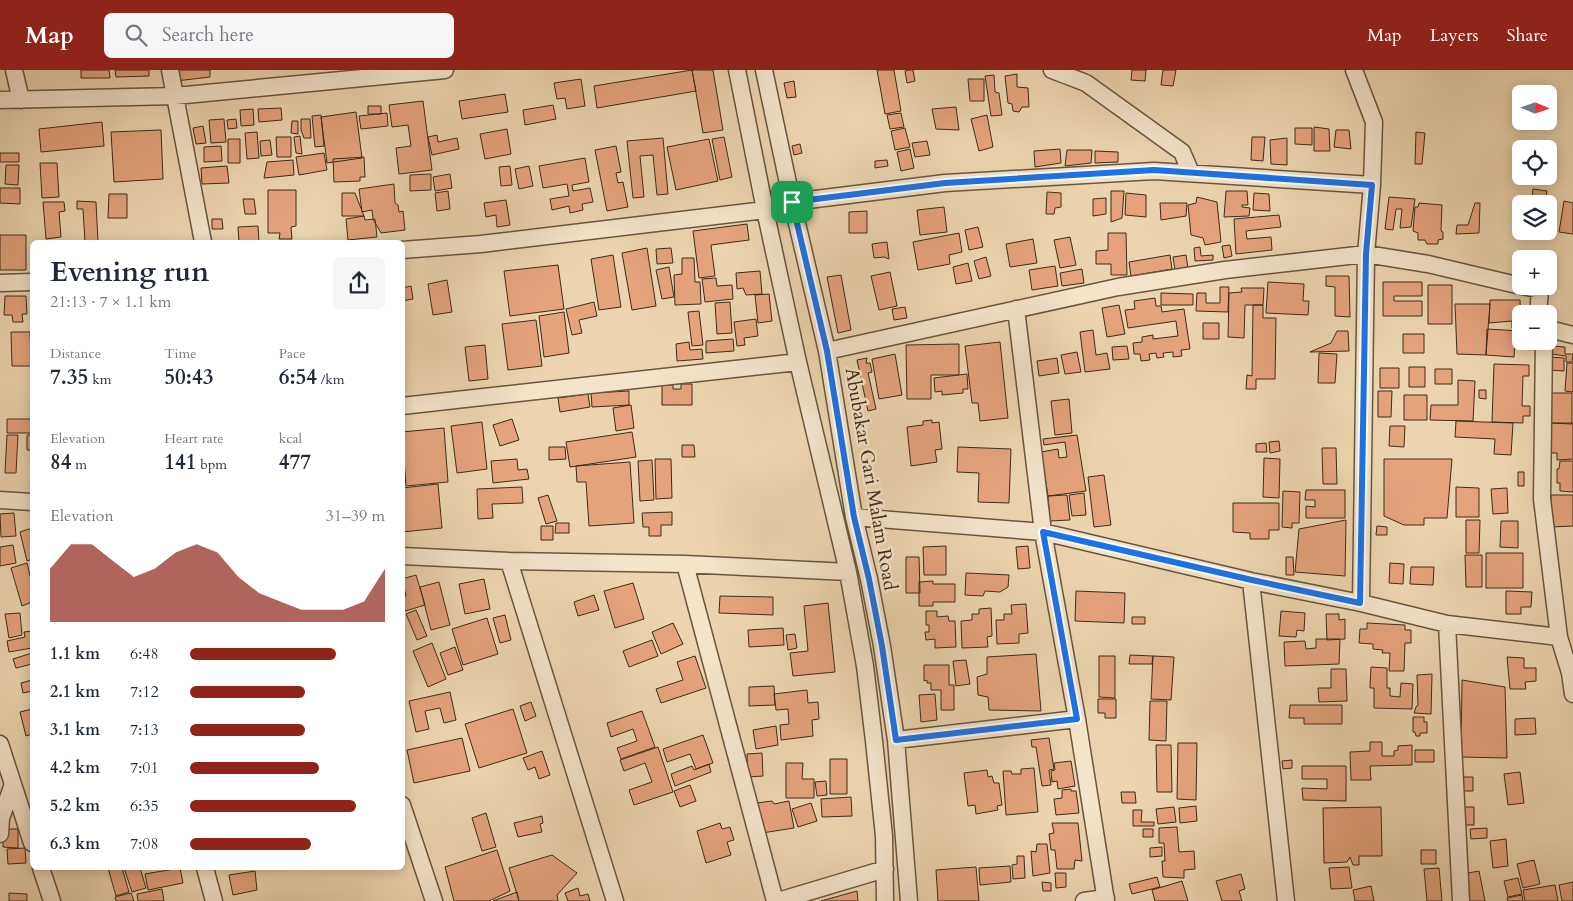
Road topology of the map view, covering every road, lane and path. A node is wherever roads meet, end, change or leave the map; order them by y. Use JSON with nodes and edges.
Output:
{"nodes":[{"id":1,"x":14,"y":70,"type":"edge"},
{"id":2,"x":170,"y":70,"type":"edge"},
{"id":3,"x":445,"y":70,"type":"edge"},
{"id":4,"x":737,"y":70,"type":"edge"},
{"id":5,"x":764,"y":70,"type":"edge"},
{"id":6,"x":1052,"y":70,"type":"edge"},
{"id":7,"x":1354,"y":70,"type":"edge"},
{"id":8,"x":347,"y":75,"type":"edge"},
{"id":9,"x":175,"y":96,"type":"junction"},
{"id":10,"x":0,"y":100,"type":"edge"},
{"id":11,"x":21,"y":100,"type":"junction"},
{"id":12,"x":1190,"y":173,"type":"junction"},
{"id":13,"x":1372,"y":185,"type":"junction"},
{"id":14,"x":792,"y":202,"type":"junction"},
{"id":15,"x":765,"y":210,"type":"junction"},
{"id":16,"x":203,"y":240,"type":"edge"},
{"id":17,"x":405,"y":250,"type":"edge"},
{"id":18,"x":1366,"y":254,"type":"junction"},
{"id":19,"x":30,"y":282,"type":"edge"},
{"id":20,"x":0,"y":283,"type":"edge"},
{"id":21,"x":1512,"y":284,"type":"edge"},
{"id":22,"x":1016,"y":309,"type":"junction"},
{"id":23,"x":1557,"y":331,"type":"edge"},
{"id":24,"x":1573,"y":335,"type":"edge"},
{"id":25,"x":1544,"y":350,"type":"edge"},
{"id":26,"x":827,"y":351,"type":"junction"},
{"id":27,"x":798,"y":362,"type":"junction"},
{"id":28,"x":405,"y":406,"type":"edge"},
{"id":29,"x":0,"y":500,"type":"edge"},
{"id":30,"x":30,"y":502,"type":"edge"},
{"id":31,"x":854,"y":517,"type":"junction"},
{"id":32,"x":1043,"y":532,"type":"junction"},
{"id":33,"x":405,"y":556,"type":"edge"},
{"id":34,"x":509,"y":561,"type":"junction"},
{"id":35,"x":685,"y":564,"type":"junction"},
{"id":36,"x":848,"y":572,"type":"junction"},
{"id":37,"x":1252,"y":580,"type":"junction"},
{"id":38,"x":1360,"y":603,"type":"junction"},
{"id":39,"x":1447,"y":624,"type":"junction"},
{"id":40,"x":1559,"y":637,"type":"junction"},
{"id":41,"x":1571,"y":673,"type":"edge"},
{"id":42,"x":1573,"y":694,"type":"edge"},
{"id":43,"x":1077,"y":719,"type":"junction"},
{"id":44,"x":896,"y":740,"type":"junction"},
{"id":45,"x":0,"y":744,"type":"edge"},
{"id":46,"x":13,"y":784,"type":"junction"},
{"id":47,"x":405,"y":814,"type":"edge"},
{"id":48,"x":0,"y":834,"type":"edge"},
{"id":49,"x":30,"y":837,"type":"edge"},
{"id":50,"x":885,"y":869,"type":"junction"},
{"id":51,"x":42,"y":870,"type":"edge"},
{"id":52,"x":206,"y":870,"type":"edge"},
{"id":53,"x":1106,"y":900,"type":"edge"},
{"id":54,"x":52,"y":901,"type":"edge"},
{"id":55,"x":214,"y":901,"type":"edge"},
{"id":56,"x":434,"y":901,"type":"edge"},
{"id":57,"x":615,"y":901,"type":"edge"},
{"id":58,"x":776,"y":901,"type":"edge"},
{"id":59,"x":885,"y":901,"type":"edge"},
{"id":60,"x":909,"y":901,"type":"edge"},
{"id":61,"x":1084,"y":901,"type":"edge"},
{"id":62,"x":1286,"y":901,"type":"edge"},
{"id":63,"x":1461,"y":901,"type":"edge"}],
"edges":[{"from":1,"to":11,"type":"street"},
{"from":2,"to":9,"type":"street"},
{"from":3,"to":8,"type":"street"},
{"from":4,"to":15,"type":"street"},
{"from":5,"to":14,"type":"street","name":"Abubakar Gari Malam Road"},
{"from":6,"to":12,"type":"street"},
{"from":7,"to":13,"type":"street"},
{"from":8,"to":9,"type":"street"},
{"from":9,"to":11,"type":"street"},
{"from":9,"to":16,"type":"street"},
{"from":10,"to":11,"type":"street"},
{"from":12,"to":13,"type":"street"},
{"from":12,"to":14,"type":"street"},
{"from":13,"to":18,"type":"street"},
{"from":14,"to":26,"type":"street","name":"Abubakar Gari Malam Road"},
{"from":15,"to":17,"type":"street"},
{"from":15,"to":27,"type":"street"},
{"from":18,"to":21,"type":"street"},
{"from":18,"to":22,"type":"street"},
{"from":18,"to":38,"type":"street"},
{"from":19,"to":20,"type":"street"},
{"from":22,"to":26,"type":"street"},
{"from":22,"to":32,"type":"street"},
{"from":23,"to":24,"type":"street"},
{"from":25,"to":40,"type":"street"},
{"from":26,"to":31,"type":"street","name":"Abubakar Gari Malam Road"},
{"from":27,"to":28,"type":"street"},
{"from":27,"to":36,"type":"street"},
{"from":29,"to":30,"type":"street"},
{"from":31,"to":32,"type":"street"},
{"from":31,"to":44,"type":"street","name":"Abubakar Gari Malam Road"},
{"from":32,"to":37,"type":"street"},
{"from":32,"to":43,"type":"street"},
{"from":33,"to":34,"type":"street"},
{"from":34,"to":35,"type":"street"},
{"from":34,"to":57,"type":"street"},
{"from":35,"to":36,"type":"street"},
{"from":35,"to":58,"type":"street"},
{"from":36,"to":50,"type":"street"},
{"from":37,"to":38,"type":"street"},
{"from":37,"to":62,"type":"street"},
{"from":38,"to":39,"type":"street"},
{"from":39,"to":40,"type":"street"},
{"from":39,"to":63,"type":"street"},
{"from":40,"to":41,"type":"street"},
{"from":41,"to":42,"type":"street"},
{"from":43,"to":44,"type":"street"},
{"from":43,"to":53,"type":"street"},
{"from":44,"to":60,"type":"street","name":"Abubakar Gari Malam Road"},
{"from":45,"to":46,"type":"street"},
{"from":46,"to":48,"type":"street"},
{"from":46,"to":49,"type":"street"},
{"from":47,"to":56,"type":"street"},
{"from":50,"to":58,"type":"street"},
{"from":50,"to":59,"type":"street"},
{"from":51,"to":54,"type":"street"},
{"from":52,"to":55,"type":"street"},
{"from":53,"to":61,"type":"street"}]}
